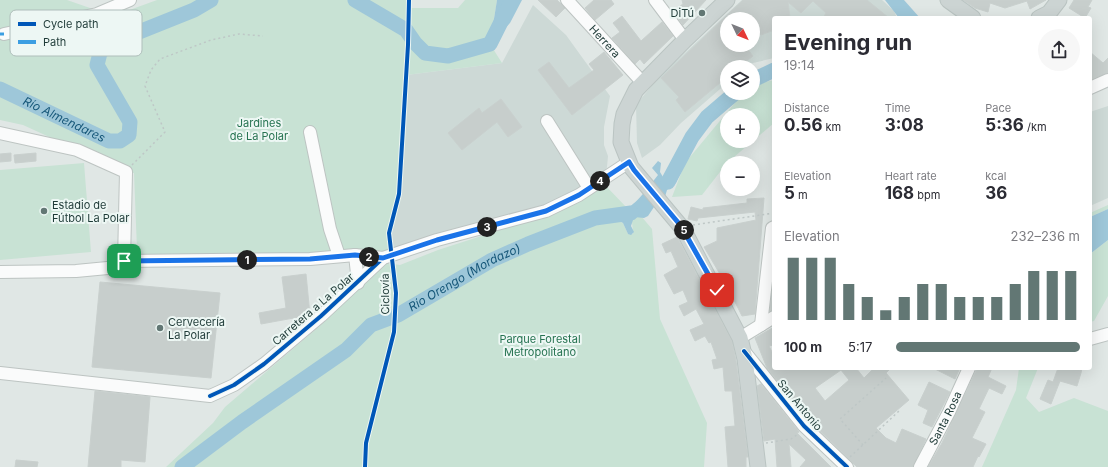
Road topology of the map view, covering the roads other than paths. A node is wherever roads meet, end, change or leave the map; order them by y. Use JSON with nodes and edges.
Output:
{"nodes":[{"id":1,"x":130,"y":0,"type":"edge"},
{"id":2,"x":567,"y":0,"type":"edge"},
{"id":3,"x":655,"y":0,"type":"edge"},
{"id":4,"x":727,"y":0,"type":"edge"},
{"id":5,"x":948,"y":0,"type":"edge"},
{"id":6,"x":1059,"y":0,"type":"edge"},
{"id":7,"x":106,"y":10,"type":"edge"},
{"id":8,"x":970,"y":16,"type":"edge"},
{"id":9,"x":1044,"y":16,"type":"edge"},
{"id":10,"x":10,"y":33,"type":"edge"},
{"id":11,"x":4,"y":34,"type":"dead end"},
{"id":12,"x":685,"y":40,"type":"junction"},
{"id":13,"x":1108,"y":80,"type":"edge"},
{"id":14,"x":643,"y":84,"type":"junction"},
{"id":15,"x":1092,"y":87,"type":"edge"},
{"id":16,"x":547,"y":121,"type":"dead end"},
{"id":17,"x":310,"y":132,"type":"dead end"},
{"id":18,"x":0,"y":133,"type":"edge"},
{"id":19,"x":631,"y":166,"type":"junction"},
{"id":20,"x":589,"y":188,"type":"junction"},
{"id":21,"x":772,"y":235,"type":"edge"},
{"id":22,"x":355,"y":255,"type":"junction"},
{"id":23,"x":339,"y":256,"type":"junction"},
{"id":24,"x":383,"y":258,"type":"junction"},
{"id":25,"x":124,"y":261,"type":"junction"},
{"id":26,"x":0,"y":272,"type":"edge"},
{"id":27,"x":358,"y":283,"type":"junction"},
{"id":28,"x":772,"y":318,"type":"edge"},
{"id":29,"x":761,"y":325,"type":"junction"},
{"id":30,"x":1108,"y":334,"type":"edge"},
{"id":31,"x":1092,"y":339,"type":"edge"},
{"id":32,"x":742,"y":344,"type":"junction"},
{"id":33,"x":968,"y":370,"type":"edge"},
{"id":34,"x":0,"y":372,"type":"edge"},
{"id":35,"x":845,"y":465,"type":"edge"},
{"id":36,"x":758,"y":467,"type":"edge"},
{"id":37,"x":920,"y":467,"type":"edge"}],
"edges":[{"from":1,"to":7,"type":"street"},
{"from":2,"to":14,"type":"street","name":"Herrera"},
{"from":3,"to":12,"type":"street"},
{"from":4,"to":12,"type":"main road"},
{"from":5,"to":8,"type":"main road"},
{"from":6,"to":9,"type":"main road"},
{"from":10,"to":11,"type":"street"},
{"from":12,"to":14,"type":"main road"},
{"from":13,"to":15,"type":"street"},
{"from":14,"to":19,"type":"main road"},
{"from":16,"to":20,"type":"street"},
{"from":17,"to":23,"type":"street"},
{"from":18,"to":25,"type":"street"},
{"from":19,"to":20,"type":"street","name":"Carretera a La Polar"},
{"from":19,"to":32,"type":"main road"},
{"from":20,"to":24,"type":"street","name":"Carretera a La Polar"},
{"from":21,"to":29,"type":"street"},
{"from":22,"to":23,"type":"street"},
{"from":22,"to":24,"type":"street"},
{"from":22,"to":27,"type":"street"},
{"from":23,"to":25,"type":"street"},
{"from":24,"to":27,"type":"street","name":"Carretera a La Polar"},
{"from":25,"to":26,"type":"street"},
{"from":27,"to":34,"type":"street","name":"Carretera a La Polar"},
{"from":28,"to":29,"type":"street"},
{"from":29,"to":32,"type":"street"},
{"from":30,"to":31,"type":"street"},
{"from":32,"to":35,"type":"street","name":"San Antonio"},
{"from":32,"to":36,"type":"main road"},
{"from":33,"to":37,"type":"street","name":"Santa Rosa"}]}
